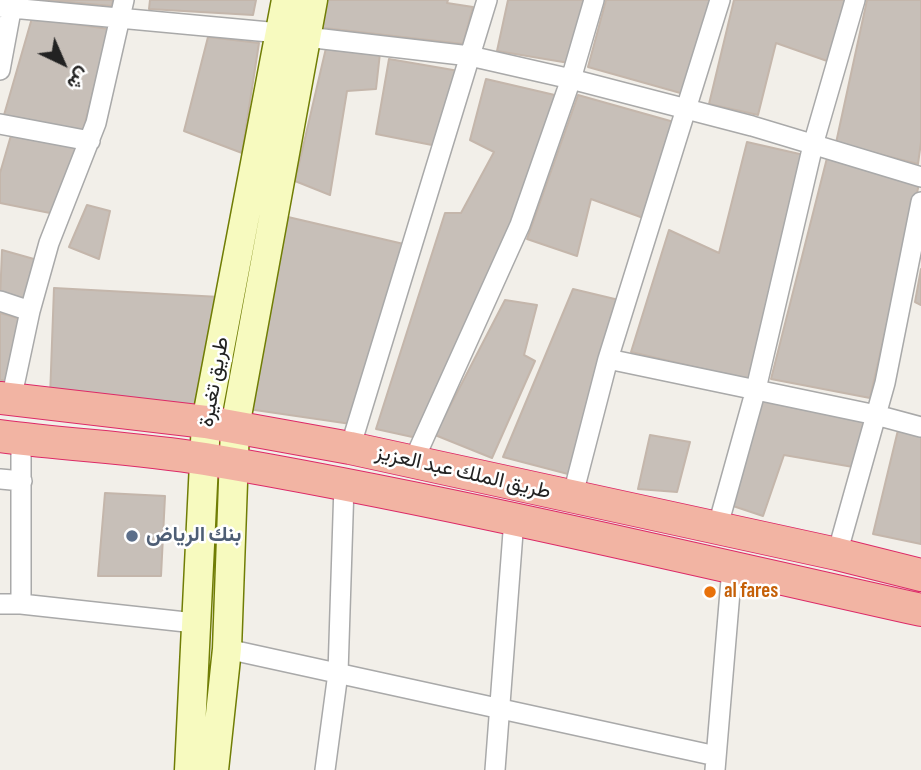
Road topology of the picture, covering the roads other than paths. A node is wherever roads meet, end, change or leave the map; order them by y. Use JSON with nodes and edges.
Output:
{"nodes":[{"id":1,"x":286,"y":0,"type":"edge"},
{"id":2,"x":313,"y":0,"type":"edge"},
{"id":3,"x":487,"y":0,"type":"edge"},
{"id":4,"x":594,"y":0,"type":"edge"},
{"id":5,"x":720,"y":0,"type":"edge"},
{"id":6,"x":855,"y":0,"type":"edge"},
{"id":7,"x":9,"y":5,"type":"edge"},
{"id":8,"x":122,"y":9,"type":"edge"},
{"id":9,"x":293,"y":35,"type":"junction"},
{"id":10,"x":470,"y":56,"type":"junction"},
{"id":11,"x":0,"y":70,"type":"edge"},
{"id":12,"x":571,"y":79,"type":"junction"},
{"id":13,"x":685,"y":109,"type":"junction"},
{"id":14,"x":0,"y":124,"type":"edge"},
{"id":15,"x":90,"y":141,"type":"junction"},
{"id":16,"x":813,"y":145,"type":"junction"},
{"id":17,"x":921,"y":177,"type":"edge"},
{"id":18,"x":921,"y":202,"type":"edge"},
{"id":19,"x":0,"y":301,"type":"edge"},
{"id":20,"x":30,"y":311,"type":"junction"},
{"id":21,"x":608,"y":359,"type":"junction"},
{"id":22,"x":756,"y":389,"type":"junction"},
{"id":23,"x":6,"y":399,"type":"edge"},
{"id":24,"x":876,"y":415,"type":"junction"},
{"id":25,"x":220,"y":425,"type":"junction"},
{"id":26,"x":921,"y":427,"type":"edge"},
{"id":27,"x":10,"y":438,"type":"edge"},
{"id":28,"x":350,"y":448,"type":"junction"},
{"id":29,"x":414,"y":462,"type":"junction"},
{"id":30,"x":219,"y":463,"type":"junction"},
{"id":31,"x":0,"y":479,"type":"edge"},
{"id":32,"x":22,"y":481,"type":"junction"},
{"id":33,"x":344,"y":485,"type":"junction"},
{"id":34,"x":572,"y":498,"type":"junction"},
{"id":35,"x":514,"y":519,"type":"junction"},
{"id":36,"x":716,"y":529,"type":"junction"},
{"id":37,"x":836,"y":554,"type":"junction"},
{"id":38,"x":732,"y":568,"type":"junction"},
{"id":39,"x":921,"y":575,"type":"edge"},
{"id":40,"x":0,"y":604,"type":"edge"},
{"id":41,"x":22,"y":604,"type":"junction"},
{"id":42,"x":921,"y":610,"type":"edge"},
{"id":43,"x":195,"y":623,"type":"junction"},
{"id":44,"x":227,"y":649,"type":"junction"},
{"id":45,"x":338,"y":673,"type":"junction"},
{"id":46,"x":501,"y":709,"type":"junction"},
{"id":47,"x":716,"y":763,"type":"edge"},
{"id":48,"x":212,"y":770,"type":"edge"},
{"id":49,"x":325,"y":770,"type":"edge"},
{"id":50,"x":495,"y":770,"type":"edge"}],
"edges":[{"from":1,"to":9,"type":"main road","name":"طريق تغيرة"},
{"from":2,"to":9,"type":"main road","name":"طريق تغيرة"},
{"from":3,"to":10,"type":"street"},
{"from":4,"to":12,"type":"street"},
{"from":5,"to":13,"type":"street"},
{"from":6,"to":16,"type":"street"},
{"from":7,"to":8,"type":"street"},
{"from":7,"to":11,"type":"street"},
{"from":8,"to":9,"type":"street"},
{"from":8,"to":15,"type":"street"},
{"from":9,"to":10,"type":"street"},
{"from":9,"to":25,"type":"main road","name":"طريق تغيرة"},
{"from":10,"to":12,"type":"street"},
{"from":10,"to":28,"type":"street"},
{"from":12,"to":13,"type":"street"},
{"from":12,"to":29,"type":"street"},
{"from":13,"to":16,"type":"street"},
{"from":13,"to":21,"type":"street"},
{"from":14,"to":15,"type":"street"},
{"from":15,"to":20,"type":"street"},
{"from":16,"to":17,"type":"street"},
{"from":16,"to":22,"type":"street"},
{"from":18,"to":24,"type":"street"},
{"from":19,"to":20,"type":"street"},
{"from":20,"to":23,"type":"street"},
{"from":21,"to":22,"type":"street"},
{"from":21,"to":34,"type":"street"},
{"from":22,"to":24,"type":"street"},
{"from":22,"to":36,"type":"street"},
{"from":23,"to":25,"type":"highway","name":"طريق الملك عبد العزيز"},
{"from":24,"to":26,"type":"street"},
{"from":24,"to":37,"type":"street"},
{"from":25,"to":28,"type":"highway","name":"طريق الملك عبد العزيز"},
{"from":25,"to":30,"type":"main road","name":"طريق تغيرة"},
{"from":27,"to":30,"type":"highway","name":"طريق الملك عبد العزيز"},
{"from":27,"to":32,"type":"street"},
{"from":28,"to":29,"type":"highway","name":"طريق الملك عبد العزيز"},
{"from":29,"to":34,"type":"highway","name":"طريق الملك عبد العزيز"},
{"from":30,"to":33,"type":"highway","name":"طريق الملك عبد العزيز"},
{"from":30,"to":43,"type":"main road","name":"طريق تغيرة"},
{"from":30,"to":44,"type":"main road","name":"طريق تغيرة"},
{"from":31,"to":32,"type":"street"},
{"from":32,"to":41,"type":"street"},
{"from":33,"to":35,"type":"highway","name":"طريق الملك عبد العزيز"},
{"from":33,"to":45,"type":"street"},
{"from":34,"to":36,"type":"highway","name":"طريق الملك عبد العزيز"},
{"from":35,"to":38,"type":"highway","name":"طريق الملك عبد العزيز"},
{"from":35,"to":46,"type":"street"},
{"from":36,"to":37,"type":"highway","name":"طريق الملك عبد العزيز"},
{"from":37,"to":39,"type":"highway","name":"طريق الملك عبد العزيز"},
{"from":38,"to":42,"type":"highway","name":"طريق الملك عبد العزيز"},
{"from":38,"to":47,"type":"street"},
{"from":40,"to":41,"type":"street"},
{"from":41,"to":43,"type":"street"},
{"from":43,"to":48,"type":"main road","name":"طريق تغيرة"},
{"from":44,"to":45,"type":"street"},
{"from":44,"to":48,"type":"main road","name":"طريق تغيرة"},
{"from":45,"to":46,"type":"street"},
{"from":45,"to":49,"type":"street"},
{"from":46,"to":47,"type":"street"},
{"from":46,"to":50,"type":"street"}]}
